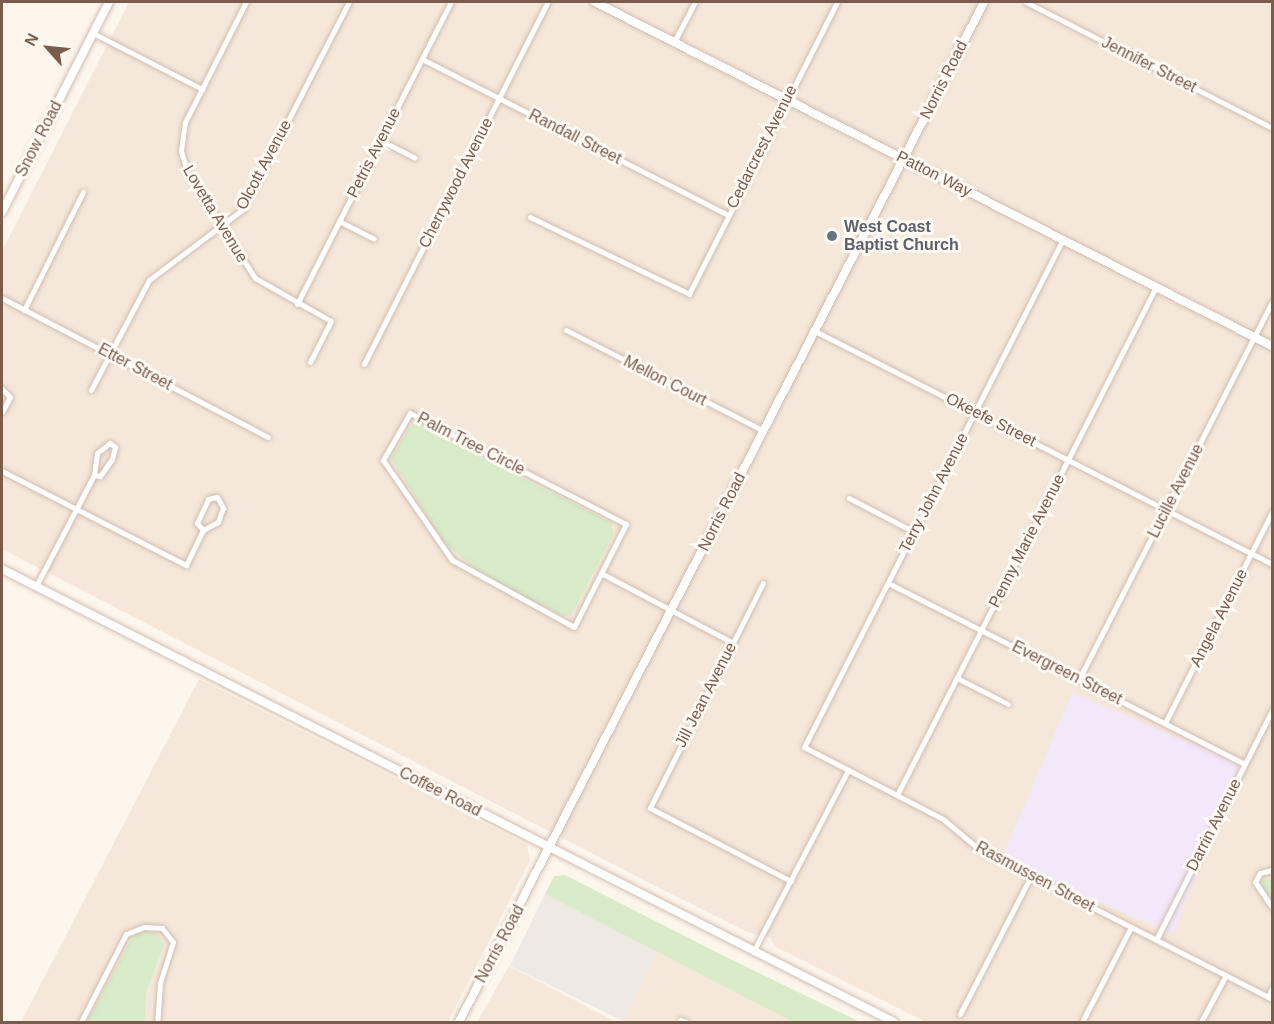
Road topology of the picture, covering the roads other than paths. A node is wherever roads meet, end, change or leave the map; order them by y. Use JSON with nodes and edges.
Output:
{"nodes":[{"id":1,"x":109,"y":2,"type":"edge"},
{"id":2,"x":246,"y":2,"type":"edge"},
{"id":3,"x":349,"y":2,"type":"edge"},
{"id":4,"x":451,"y":2,"type":"edge"},
{"id":5,"x":548,"y":2,"type":"edge"},
{"id":6,"x":595,"y":2,"type":"edge"},
{"id":7,"x":694,"y":2,"type":"edge"},
{"id":8,"x":837,"y":2,"type":"edge"},
{"id":9,"x":984,"y":2,"type":"edge"},
{"id":10,"x":1026,"y":2,"type":"edge"},
{"id":11,"x":93,"y":33,"type":"junction"},
{"id":12,"x":674,"y":42,"type":"junction"},
{"id":13,"x":422,"y":59,"type":"junction"},
{"id":14,"x":202,"y":89,"type":"junction"},
{"id":15,"x":499,"y":98,"type":"junction"},
{"id":16,"x":787,"y":99,"type":"junction"},
{"id":17,"x":1272,"y":128,"type":"edge"},
{"id":18,"x":380,"y":140,"type":"junction"},
{"id":19,"x":415,"y":158,"type":"dead end"},
{"id":20,"x":904,"y":158,"type":"junction"},
{"id":21,"x":83,"y":192,"type":"dead end"},
{"id":22,"x":2,"y":212,"type":"edge"},
{"id":23,"x":728,"y":215,"type":"junction"},
{"id":24,"x":530,"y":217,"type":"dead end"},
{"id":25,"x":339,"y":221,"type":"junction"},
{"id":26,"x":223,"y":229,"type":"junction"},
{"id":27,"x":374,"y":239,"type":"dead end"},
{"id":28,"x":1063,"y":239,"type":"junction"},
{"id":29,"x":1156,"y":287,"type":"junction"},
{"id":30,"x":2,"y":298,"type":"edge"},
{"id":31,"x":1272,"y":302,"type":"edge"},
{"id":32,"x":297,"y":304,"type":"junction"},
{"id":33,"x":24,"y":310,"type":"junction"},
{"id":34,"x":566,"y":330,"type":"dead end"},
{"id":35,"x":815,"y":331,"type":"junction"},
{"id":36,"x":1255,"y":337,"type":"junction"},
{"id":37,"x":1272,"y":346,"type":"edge"},
{"id":38,"x":111,"y":353,"type":"junction"},
{"id":39,"x":310,"y":363,"type":"dead end"},
{"id":40,"x":364,"y":364,"type":"dead end"},
{"id":41,"x":2,"y":389,"type":"edge"},
{"id":42,"x":91,"y":390,"type":"dead end"},
{"id":43,"x":2,"y":412,"type":"edge"},
{"id":44,"x":975,"y":412,"type":"junction"},
{"id":45,"x":764,"y":431,"type":"junction"},
{"id":46,"x":268,"y":437,"type":"dead end"},
{"id":47,"x":1068,"y":460,"type":"junction"},
{"id":48,"x":2,"y":471,"type":"edge"},
{"id":49,"x":94,"y":475,"type":"junction"},
{"id":50,"x":849,"y":498,"type":"dead end"},
{"id":51,"x":76,"y":509,"type":"junction"},
{"id":52,"x":1166,"y":510,"type":"junction"},
{"id":53,"x":1272,"y":512,"type":"edge"},
{"id":54,"x":203,"y":530,"type":"junction"},
{"id":55,"x":914,"y":532,"type":"junction"},
{"id":56,"x":1252,"y":553,"type":"junction"},
{"id":57,"x":1272,"y":564,"type":"edge"},
{"id":58,"x":2,"y":569,"type":"edge"},
{"id":59,"x":601,"y":573,"type":"junction"},
{"id":60,"x":764,"y":583,"type":"dead end"},
{"id":61,"x":888,"y":583,"type":"junction"},
{"id":62,"x":36,"y":586,"type":"junction"},
{"id":63,"x":672,"y":611,"type":"junction"},
{"id":64,"x":982,"y":630,"type":"junction"},
{"id":65,"x":733,"y":643,"type":"junction"},
{"id":66,"x":957,"y":678,"type":"junction"},
{"id":67,"x":1079,"y":680,"type":"junction"},
{"id":68,"x":1008,"y":704,"type":"dead end"},
{"id":69,"x":1272,"y":710,"type":"edge"},
{"id":70,"x":1270,"y":721,"type":"edge"},
{"id":71,"x":1165,"y":723,"type":"junction"},
{"id":72,"x":804,"y":747,"type":"joint"},
{"id":73,"x":1245,"y":764,"type":"junction"},
{"id":74,"x":848,"y":770,"type":"junction"},
{"id":75,"x":897,"y":795,"type":"junction"},
{"id":76,"x":550,"y":848,"type":"junction"},
{"id":77,"x":1272,"y":870,"type":"edge"},
{"id":78,"x":1031,"y":876,"type":"junction"},
{"id":79,"x":790,"y":881,"type":"junction"},
{"id":80,"x":1272,"y":907,"type":"edge"},
{"id":81,"x":1131,"y":927,"type":"junction"},
{"id":82,"x":1156,"y":940,"type":"junction"},
{"id":83,"x":753,"y":952,"type":"junction"},
{"id":84,"x":1226,"y":975,"type":"junction"},
{"id":85,"x":1272,"y":988,"type":"edge"},
{"id":86,"x":1270,"y":998,"type":"edge"},
{"id":87,"x":960,"y":1014,"type":"dead end"},
{"id":88,"x":878,"y":1015,"type":"junction"},
{"id":89,"x":81,"y":1023,"type":"edge"},
{"id":90,"x":157,"y":1023,"type":"edge"},
{"id":91,"x":459,"y":1023,"type":"edge"},
{"id":92,"x":888,"y":1023,"type":"edge"},
{"id":93,"x":894,"y":1023,"type":"edge"},
{"id":94,"x":1082,"y":1023,"type":"edge"},
{"id":95,"x":1201,"y":1023,"type":"edge"}],
"edges":[{"from":1,"to":11,"type":"street","name":"Snow Road"},
{"from":2,"to":14,"type":"street","name":"Lovetta Avenue"},
{"from":3,"to":26,"type":"street","name":"Olcott Avenue"},
{"from":4,"to":13,"type":"street","name":"Petris Avenue"},
{"from":5,"to":15,"type":"street","name":"Cherrywood Avenue"},
{"from":6,"to":12,"type":"street","name":"Patton Way"},
{"from":7,"to":12,"type":"street"},
{"from":8,"to":16,"type":"street","name":"Cedarcrest Avenue"},
{"from":9,"to":20,"type":"street","name":"Norris Road"},
{"from":10,"to":17,"type":"street","name":"Jennifer Street"},
{"from":11,"to":14,"type":"street"},
{"from":11,"to":22,"type":"street","name":"Snow Road"},
{"from":12,"to":16,"type":"street","name":"Patton Way"},
{"from":13,"to":15,"type":"street","name":"Randall Street"},
{"from":13,"to":18,"type":"street","name":"Petris Avenue"},
{"from":14,"to":26,"type":"street","name":"Lovetta Avenue"},
{"from":15,"to":23,"type":"street","name":"Randall Street"},
{"from":15,"to":40,"type":"street","name":"Cherrywood Avenue"},
{"from":16,"to":20,"type":"street","name":"Patton Way"},
{"from":16,"to":23,"type":"street","name":"Cedarcrest Avenue"},
{"from":18,"to":19,"type":"street"},
{"from":18,"to":25,"type":"street","name":"Petris Avenue"},
{"from":20,"to":28,"type":"street","name":"Patton Way"},
{"from":20,"to":35,"type":"street","name":"Norris Road"},
{"from":21,"to":33,"type":"street"},
{"from":23,"to":24,"type":"street","name":"Cedarcrest Avenue"},
{"from":25,"to":27,"type":"street"},
{"from":25,"to":32,"type":"street","name":"Petris Avenue"},
{"from":26,"to":32,"type":"street","name":"Lovetta Avenue"},
{"from":26,"to":38,"type":"street","name":"Olcott Avenue"},
{"from":28,"to":29,"type":"street","name":"Patton Way"},
{"from":28,"to":44,"type":"street","name":"Terry John Avenue"},
{"from":29,"to":36,"type":"street","name":"Patton Way"},
{"from":29,"to":47,"type":"street","name":"Penny Marie Avenue"},
{"from":30,"to":33,"type":"street","name":"Etter Street"},
{"from":31,"to":36,"type":"street","name":"Lucille Avenue"},
{"from":32,"to":39,"type":"street","name":"Lovetta Avenue"},
{"from":33,"to":38,"type":"street","name":"Etter Street"},
{"from":34,"to":45,"type":"street","name":"Mellon Court"},
{"from":35,"to":44,"type":"street","name":"Okeefe Street"},
{"from":35,"to":45,"type":"street","name":"Norris Road"},
{"from":36,"to":37,"type":"street","name":"Patton Way"},
{"from":36,"to":52,"type":"street","name":"Lucille Avenue"},
{"from":38,"to":42,"type":"street","name":"Olcott Avenue"},
{"from":38,"to":46,"type":"street","name":"Etter Street"},
{"from":41,"to":43,"type":"street"},
{"from":44,"to":47,"type":"street","name":"Okeefe Street"},
{"from":44,"to":55,"type":"street","name":"Terry John Avenue"},
{"from":45,"to":63,"type":"street","name":"Norris Road"},
{"from":47,"to":52,"type":"street","name":"Okeefe Street"},
{"from":47,"to":64,"type":"street","name":"Penny Marie Avenue"},
{"from":48,"to":51,"type":"street"},
{"from":49,"to":49,"type":"street"},
{"from":49,"to":51,"type":"street"},
{"from":50,"to":55,"type":"street"},
{"from":51,"to":54,"type":"street"},
{"from":51,"to":62,"type":"street"},
{"from":52,"to":56,"type":"street","name":"Okeefe Street"},
{"from":52,"to":67,"type":"street","name":"Lucille Avenue"},
{"from":53,"to":56,"type":"street","name":"Angela Avenue"},
{"from":54,"to":54,"type":"street"},
{"from":55,"to":61,"type":"street","name":"Terry John Avenue"},
{"from":56,"to":57,"type":"street"},
{"from":56,"to":71,"type":"street","name":"Angela Avenue"},
{"from":58,"to":62,"type":"street","name":"Coffee Road"},
{"from":59,"to":59,"type":"street","name":"Palm Tree Circle"},
{"from":59,"to":63,"type":"street"},
{"from":60,"to":65,"type":"street","name":"Jill Jean Avenue"},
{"from":61,"to":64,"type":"street","name":"Evergreen Street"},
{"from":61,"to":72,"type":"street","name":"Terry John Avenue"},
{"from":62,"to":76,"type":"street","name":"Coffee Road"},
{"from":63,"to":65,"type":"street"},
{"from":63,"to":76,"type":"street","name":"Norris Road"},
{"from":64,"to":66,"type":"street","name":"Penny Marie Avenue"},
{"from":64,"to":67,"type":"street","name":"Evergreen Street"},
{"from":65,"to":79,"type":"street","name":"Jill Jean Avenue"},
{"from":66,"to":68,"type":"street"},
{"from":66,"to":75,"type":"street","name":"Penny Marie Avenue"},
{"from":67,"to":71,"type":"street","name":"Evergreen Street"},
{"from":69,"to":70,"type":"street","name":"Darrin Avenue"},
{"from":70,"to":73,"type":"street","name":"Darrin Avenue"},
{"from":71,"to":73,"type":"street","name":"Evergreen Street"},
{"from":72,"to":74,"type":"street","name":"Rasmussen Street"},
{"from":73,"to":82,"type":"street","name":"Darrin Avenue"},
{"from":74,"to":75,"type":"street","name":"Rasmussen Street"},
{"from":74,"to":79,"type":"street"},
{"from":75,"to":78,"type":"street","name":"Rasmussen Street"},
{"from":76,"to":83,"type":"street","name":"Coffee Road"},
{"from":76,"to":91,"type":"street","name":"Norris Road"},
{"from":77,"to":80,"type":"street"},
{"from":78,"to":81,"type":"street","name":"Rasmussen Street"},
{"from":78,"to":87,"type":"street"},
{"from":79,"to":83,"type":"street"},
{"from":81,"to":82,"type":"street","name":"Rasmussen Street"},
{"from":81,"to":94,"type":"street"},
{"from":82,"to":84,"type":"street","name":"Rasmussen Street"},
{"from":83,"to":88,"type":"street","name":"Coffee Road"},
{"from":84,"to":86,"type":"street","name":"Rasmussen Street"},
{"from":84,"to":95,"type":"street"},
{"from":85,"to":86,"type":"street"},
{"from":88,"to":92,"type":"street","name":"Coffee Road"},
{"from":88,"to":93,"type":"street","name":"Coffee Road"},
{"from":89,"to":90,"type":"street"}]}
